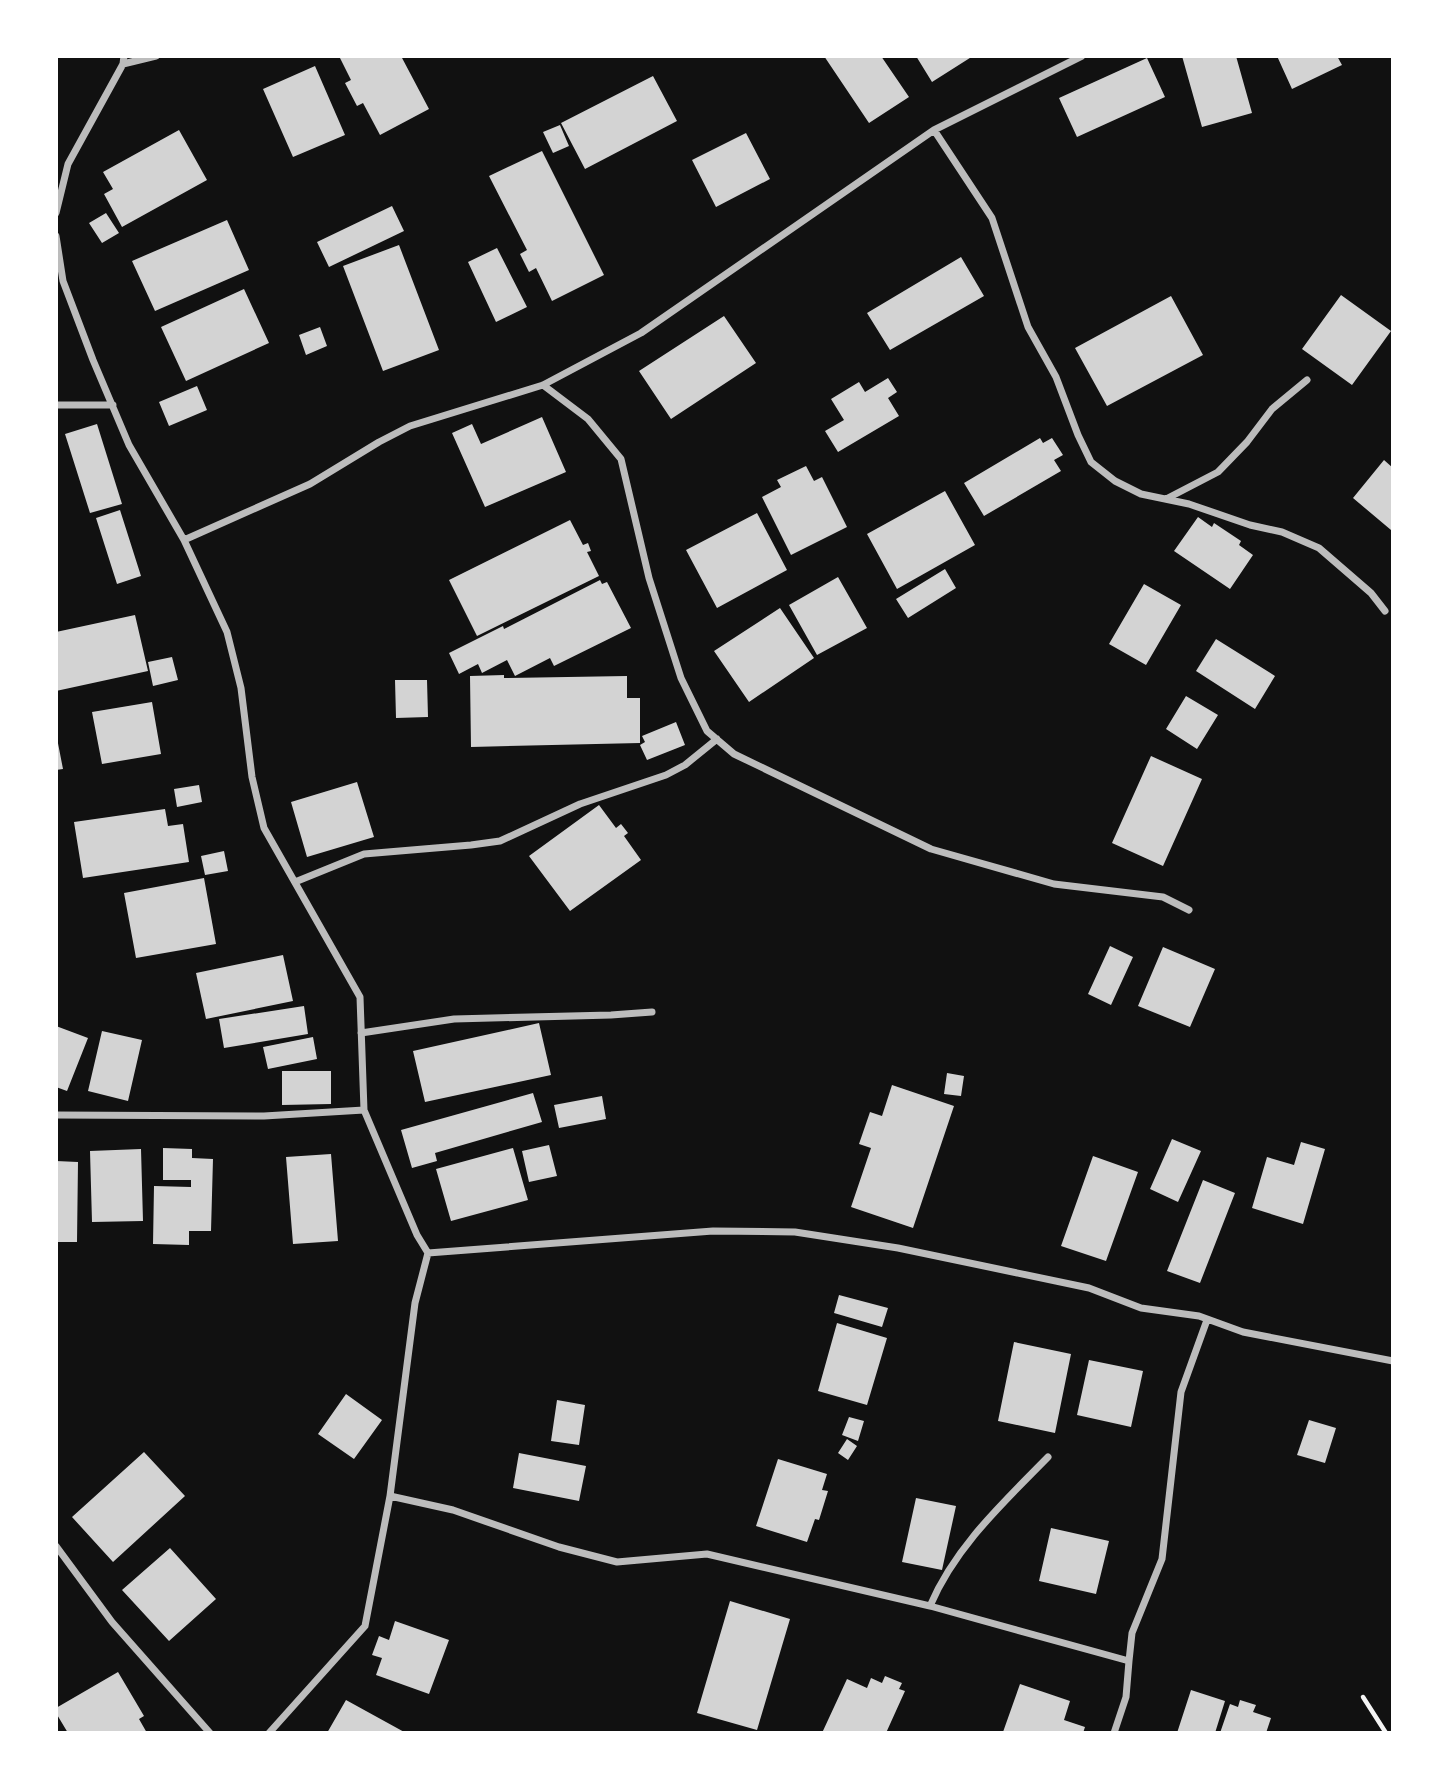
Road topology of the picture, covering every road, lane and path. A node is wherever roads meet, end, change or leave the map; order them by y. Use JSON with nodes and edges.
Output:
{"nodes":[{"id":1,"x":156,"y":56,"type":"edge"},
{"id":2,"x":1082,"y":56,"type":"edge"},
{"id":3,"x":123,"y":60,"type":"edge"},
{"id":4,"x":933,"y":131,"type":"junction"},
{"id":5,"x":56,"y":213,"type":"edge"},
{"id":6,"x":56,"y":236,"type":"edge"},
{"id":7,"x":1307,"y":380,"type":"dead end"},
{"id":8,"x":543,"y":385,"type":"junction"},
{"id":9,"x":56,"y":405,"type":"edge"},
{"id":10,"x":113,"y":405,"type":"junction"},
{"id":11,"x":1165,"y":499,"type":"junction"},
{"id":12,"x":184,"y":540,"type":"junction"},
{"id":13,"x":1385,"y":611,"type":"dead end"},
{"id":14,"x":717,"y":739,"type":"junction"},
{"id":15,"x":295,"y":883,"type":"junction"},
{"id":16,"x":1189,"y":910,"type":"dead end"},
{"id":17,"x":652,"y":1012,"type":"dead end"},
{"id":18,"x":361,"y":1033,"type":"junction"},
{"id":19,"x":364,"y":1110,"type":"junction"},
{"id":20,"x":56,"y":1115,"type":"edge"},
{"id":21,"x":428,"y":1253,"type":"junction"},
{"id":22,"x":1207,"y":1320,"type":"junction"},
{"id":23,"x":1393,"y":1361,"type":"edge"},
{"id":24,"x":1048,"y":1458,"type":"dead end"},
{"id":25,"x":390,"y":1496,"type":"junction"},
{"id":26,"x":56,"y":1546,"type":"edge"},
{"id":27,"x":930,"y":1606,"type":"junction"},
{"id":28,"x":1129,"y":1661,"type":"junction"},
{"id":29,"x":1363,"y":1697,"type":"dead end"},
{"id":30,"x":210,"y":1733,"type":"edge"},
{"id":31,"x":269,"y":1733,"type":"edge"},
{"id":32,"x":1114,"y":1733,"type":"edge"},
{"id":33,"x":1387,"y":1733,"type":"edge"}],
"edges":[{"from":1,"to":3,"type":"street"},
{"from":2,"to":4,"type":"street"},
{"from":3,"to":5,"type":"street"},
{"from":4,"to":8,"type":"street"},
{"from":4,"to":11,"type":"street"},
{"from":6,"to":10,"type":"street"},
{"from":7,"to":11,"type":"street"},
{"from":8,"to":12,"type":"street"},
{"from":8,"to":14,"type":"street"},
{"from":9,"to":10,"type":"street"},
{"from":10,"to":12,"type":"street"},
{"from":11,"to":13,"type":"street"},
{"from":12,"to":15,"type":"street"},
{"from":14,"to":15,"type":"street"},
{"from":14,"to":16,"type":"street"},
{"from":15,"to":18,"type":"street"},
{"from":17,"to":18,"type":"street"},
{"from":18,"to":19,"type":"street"},
{"from":19,"to":20,"type":"street"},
{"from":19,"to":21,"type":"street"},
{"from":21,"to":22,"type":"street"},
{"from":21,"to":25,"type":"street"},
{"from":22,"to":23,"type":"street"},
{"from":22,"to":28,"type":"street"},
{"from":24,"to":27,"type":"street"},
{"from":25,"to":27,"type":"street"},
{"from":25,"to":31,"type":"street"},
{"from":26,"to":30,"type":"street"},
{"from":27,"to":28,"type":"street"},
{"from":28,"to":32,"type":"street"},
{"from":29,"to":33,"type":"path"}]}
